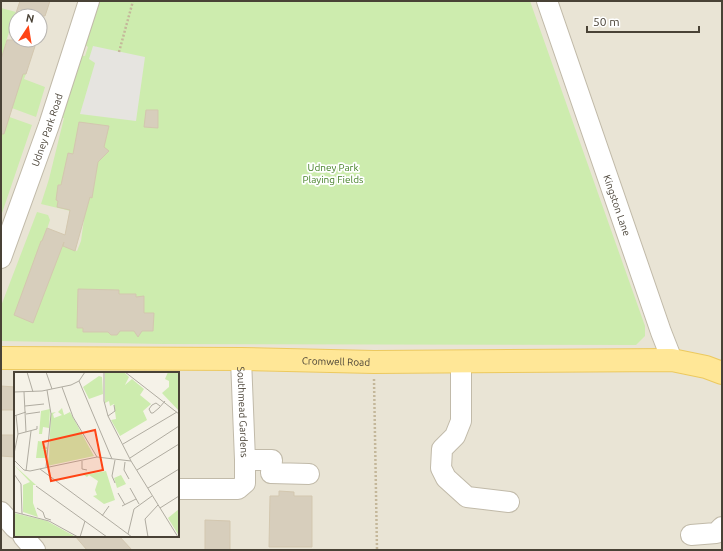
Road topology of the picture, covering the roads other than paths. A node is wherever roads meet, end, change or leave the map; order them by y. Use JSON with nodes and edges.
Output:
{"nodes":[{"id":1,"x":89,"y":1,"type":"edge"},
{"id":2,"x":547,"y":1,"type":"edge"},
{"id":3,"x":1,"y":258,"type":"edge"},
{"id":4,"x":1,"y":358,"type":"edge"},
{"id":5,"x":241,"y":359,"type":"junction"},
{"id":6,"x":672,"y":360,"type":"junction"},
{"id":7,"x":461,"y":361,"type":"junction"},
{"id":8,"x":40,"y":366,"type":"edge"},
{"id":9,"x":722,"y":373,"type":"edge"},
{"id":10,"x":245,"y":460,"type":"junction"},
{"id":11,"x":309,"y":474,"type":"dead end"},
{"id":12,"x":179,"y":489,"type":"edge"},
{"id":13,"x":509,"y":502,"type":"dead end"},
{"id":14,"x":722,"y":527,"type":"edge"},
{"id":15,"x":691,"y":535,"type":"dead end"},
{"id":16,"x":24,"y":537,"type":"edge"},
{"id":17,"x":36,"y":550,"type":"edge"}],
"edges":[{"from":1,"to":3,"type":"street","name":"Udney Park Road"},
{"from":2,"to":6,"type":"street","name":"Kingston Lane"},
{"from":4,"to":8,"type":"main road","name":"Cromwell Road"},
{"from":5,"to":7,"type":"main road","name":"Cromwell Road"},
{"from":5,"to":8,"type":"main road","name":"Cromwell Road"},
{"from":5,"to":10,"type":"street","name":"Southmead Gardens"},
{"from":6,"to":7,"type":"main road","name":"Cromwell Road"},
{"from":6,"to":9,"type":"main road"},
{"from":7,"to":13,"type":"street"},
{"from":10,"to":11,"type":"street","name":"Southmead Gardens"},
{"from":10,"to":12,"type":"street"},
{"from":14,"to":15,"type":"street"},
{"from":16,"to":17,"type":"street"}]}
